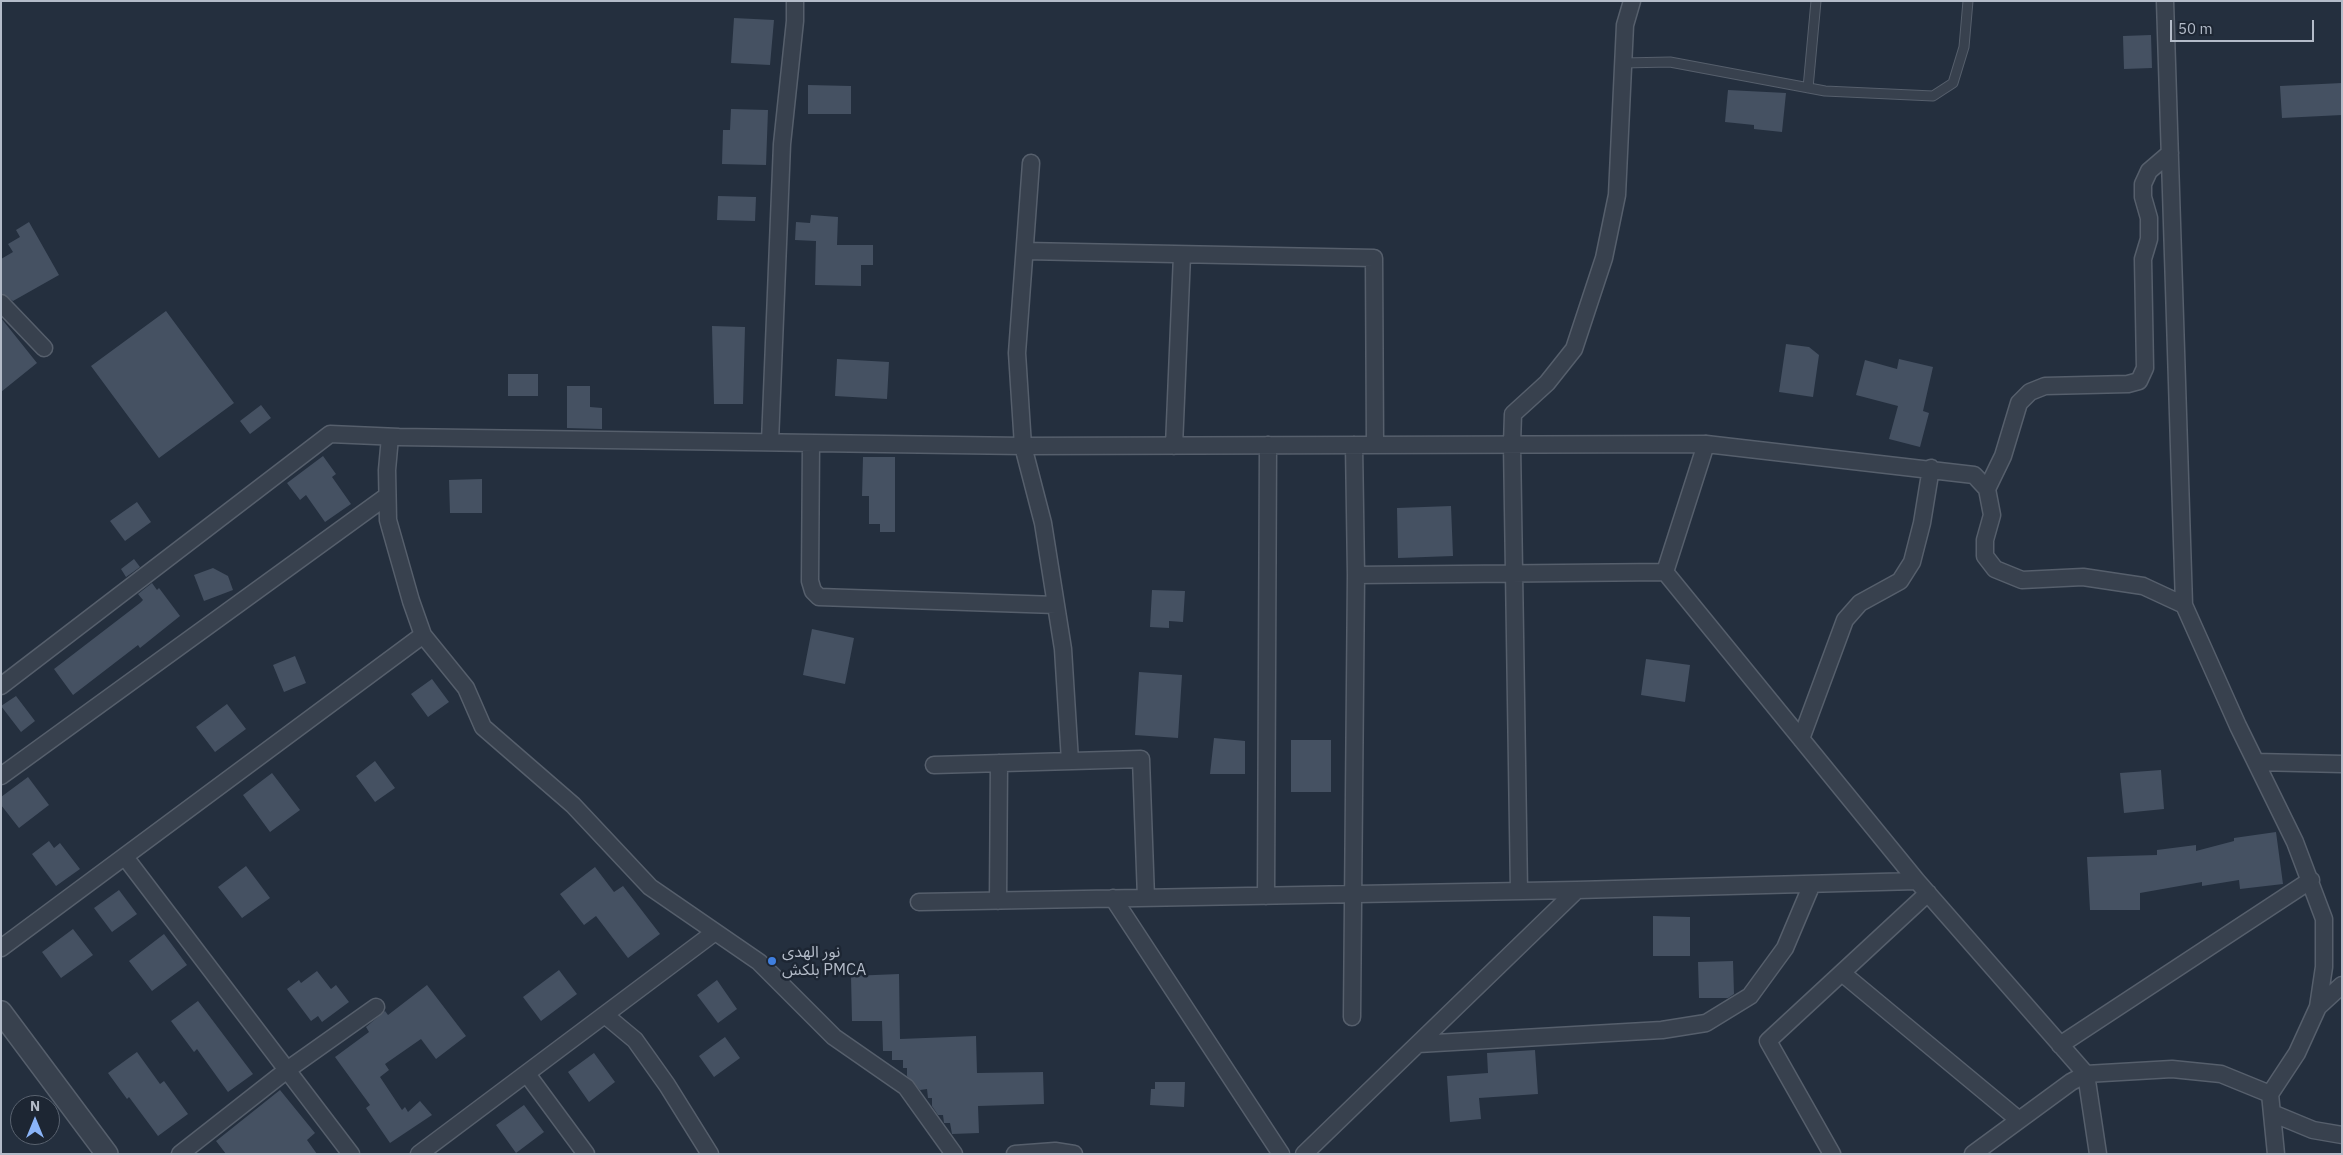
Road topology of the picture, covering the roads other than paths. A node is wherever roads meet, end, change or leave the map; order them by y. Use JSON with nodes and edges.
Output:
{"nodes":[{"id":1,"x":795,"y":1,"type":"edge"},
{"id":2,"x":1632,"y":1,"type":"edge"},
{"id":3,"x":1816,"y":1,"type":"edge"},
{"id":4,"x":1968,"y":1,"type":"edge"},
{"id":5,"x":2165,"y":1,"type":"edge"},
{"id":6,"x":1623,"y":62,"type":"junction"},
{"id":7,"x":1808,"y":88,"type":"junction"},
{"id":8,"x":2170,"y":153,"type":"junction"},
{"id":9,"x":1031,"y":163,"type":"dead end"},
{"id":10,"x":1025,"y":252,"type":"junction"},
{"id":11,"x":1182,"y":255,"type":"junction"},
{"id":12,"x":1,"y":303,"type":"edge"},
{"id":13,"x":44,"y":348,"type":"dead end"},
{"id":14,"x":390,"y":437,"type":"junction"},
{"id":15,"x":770,"y":442,"type":"junction"},
{"id":16,"x":810,"y":443,"type":"junction"},
{"id":17,"x":1375,"y":444,"type":"junction"},
{"id":18,"x":1512,"y":444,"type":"junction"},
{"id":19,"x":1706,"y":444,"type":"junction"},
{"id":20,"x":1268,"y":445,"type":"junction"},
{"id":21,"x":1354,"y":445,"type":"junction"},
{"id":22,"x":1023,"y":446,"type":"junction"},
{"id":23,"x":1174,"y":446,"type":"junction"},
{"id":24,"x":1931,"y":468,"type":"junction"},
{"id":25,"x":1987,"y":490,"type":"junction"},
{"id":26,"x":387,"y":496,"type":"junction"},
{"id":27,"x":1665,"y":572,"type":"junction"},
{"id":28,"x":1514,"y":574,"type":"junction"},
{"id":29,"x":1356,"y":575,"type":"junction"},
{"id":30,"x":1056,"y":605,"type":"junction"},
{"id":31,"x":2184,"y":605,"type":"junction"},
{"id":32,"x":423,"y":635,"type":"junction"},
{"id":33,"x":1,"y":686,"type":"edge"},
{"id":34,"x":1801,"y":739,"type":"junction"},
{"id":35,"x":1070,"y":761,"type":"junction"},
{"id":36,"x":2256,"y":762,"type":"junction"},
{"id":37,"x":999,"y":763,"type":"junction"},
{"id":38,"x":2342,"y":764,"type":"edge"},
{"id":39,"x":934,"y":765,"type":"dead end"},
{"id":40,"x":1,"y":776,"type":"edge"},
{"id":41,"x":126,"y":856,"type":"junction"},
{"id":42,"x":2311,"y":880,"type":"junction"},
{"id":43,"x":1812,"y":884,"type":"junction"},
{"id":44,"x":1922,"y":887,"type":"junction"},
{"id":45,"x":1577,"y":890,"type":"junction"},
{"id":46,"x":1519,"y":891,"type":"junction"},
{"id":47,"x":1353,"y":894,"type":"junction"},
{"id":48,"x":1266,"y":896,"type":"junction"},
{"id":49,"x":1113,"y":898,"type":"junction"},
{"id":50,"x":1146,"y":898,"type":"junction"},
{"id":51,"x":998,"y":900,"type":"junction"},
{"id":52,"x":919,"y":902,"type":"dead end"},
{"id":53,"x":715,"y":932,"type":"junction"},
{"id":54,"x":1,"y":948,"type":"edge"},
{"id":55,"x":1842,"y":972,"type":"junction"},
{"id":56,"x":2342,"y":985,"type":"edge"},
{"id":57,"x":376,"y":1007,"type":"dead end"},
{"id":58,"x":2318,"y":1007,"type":"junction"},
{"id":59,"x":1,"y":1012,"type":"edge"},
{"id":60,"x":605,"y":1015,"type":"junction"},
{"id":61,"x":1352,"y":1018,"type":"dead end"},
{"id":62,"x":1418,"y":1044,"type":"junction"},
{"id":63,"x":2060,"y":1044,"type":"junction"},
{"id":64,"x":287,"y":1070,"type":"junction"},
{"id":65,"x":527,"y":1074,"type":"junction"},
{"id":66,"x":2086,"y":1074,"type":"junction"},
{"id":67,"x":2270,"y":1094,"type":"junction"},
{"id":68,"x":2272,"y":1113,"type":"junction"},
{"id":69,"x":2019,"y":1120,"type":"junction"},
{"id":70,"x":2342,"y":1135,"type":"edge"},
{"id":71,"x":1069,"y":1153,"type":"edge"},
{"id":72,"x":107,"y":1154,"type":"edge"},
{"id":73,"x":180,"y":1154,"type":"edge"},
{"id":74,"x":351,"y":1154,"type":"edge"},
{"id":75,"x":419,"y":1154,"type":"edge"},
{"id":76,"x":586,"y":1154,"type":"edge"},
{"id":77,"x":710,"y":1154,"type":"edge"},
{"id":78,"x":954,"y":1154,"type":"edge"},
{"id":79,"x":1015,"y":1154,"type":"edge"},
{"id":80,"x":1281,"y":1154,"type":"edge"},
{"id":81,"x":1304,"y":1154,"type":"edge"},
{"id":82,"x":1832,"y":1154,"type":"edge"},
{"id":83,"x":1973,"y":1154,"type":"edge"},
{"id":84,"x":2098,"y":1154,"type":"edge"},
{"id":85,"x":2276,"y":1154,"type":"edge"}],
"edges":[{"from":1,"to":15,"type":"street"},
{"from":2,"to":6,"type":"street"},
{"from":3,"to":7,"type":"lane"},
{"from":4,"to":7,"type":"lane"},
{"from":5,"to":8,"type":"street"},
{"from":6,"to":7,"type":"lane"},
{"from":6,"to":18,"type":"street"},
{"from":8,"to":25,"type":"street"},
{"from":8,"to":31,"type":"street"},
{"from":9,"to":10,"type":"street"},
{"from":10,"to":11,"type":"street"},
{"from":10,"to":22,"type":"street"},
{"from":11,"to":17,"type":"street"},
{"from":11,"to":23,"type":"street"},
{"from":12,"to":13,"type":"street"},
{"from":14,"to":15,"type":"street"},
{"from":14,"to":26,"type":"street"},
{"from":14,"to":33,"type":"street"},
{"from":15,"to":16,"type":"street"},
{"from":16,"to":22,"type":"street"},
{"from":16,"to":30,"type":"street"},
{"from":17,"to":18,"type":"street"},
{"from":17,"to":21,"type":"street"},
{"from":18,"to":19,"type":"street"},
{"from":18,"to":28,"type":"street"},
{"from":19,"to":24,"type":"street"},
{"from":19,"to":27,"type":"street"},
{"from":20,"to":21,"type":"street"},
{"from":20,"to":23,"type":"street"},
{"from":20,"to":48,"type":"street"},
{"from":21,"to":29,"type":"street"},
{"from":22,"to":23,"type":"street"},
{"from":22,"to":30,"type":"street"},
{"from":24,"to":25,"type":"street"},
{"from":24,"to":34,"type":"street"},
{"from":25,"to":31,"type":"street"},
{"from":26,"to":32,"type":"street"},
{"from":26,"to":40,"type":"street"},
{"from":27,"to":28,"type":"street"},
{"from":27,"to":34,"type":"street"},
{"from":28,"to":29,"type":"street"},
{"from":28,"to":46,"type":"street"},
{"from":29,"to":47,"type":"street"},
{"from":30,"to":35,"type":"street"},
{"from":31,"to":36,"type":"street"},
{"from":32,"to":41,"type":"street"},
{"from":32,"to":53,"type":"street"},
{"from":34,"to":44,"type":"street"},
{"from":35,"to":37,"type":"street"},
{"from":35,"to":50,"type":"street"},
{"from":36,"to":38,"type":"street"},
{"from":36,"to":42,"type":"street"},
{"from":37,"to":39,"type":"street"},
{"from":37,"to":51,"type":"street"},
{"from":41,"to":54,"type":"street"},
{"from":41,"to":64,"type":"street"},
{"from":42,"to":58,"type":"street"},
{"from":42,"to":63,"type":"street"},
{"from":43,"to":44,"type":"street"},
{"from":43,"to":45,"type":"street"},
{"from":43,"to":62,"type":"street"},
{"from":44,"to":55,"type":"street"},
{"from":44,"to":63,"type":"street"},
{"from":45,"to":46,"type":"street"},
{"from":45,"to":62,"type":"street"},
{"from":46,"to":47,"type":"street"},
{"from":47,"to":48,"type":"street"},
{"from":47,"to":61,"type":"street"},
{"from":48,"to":50,"type":"street"},
{"from":49,"to":50,"type":"street"},
{"from":49,"to":51,"type":"street"},
{"from":49,"to":80,"type":"street"},
{"from":51,"to":52,"type":"street"},
{"from":53,"to":60,"type":"street"},
{"from":53,"to":78,"type":"street"},
{"from":55,"to":69,"type":"street"},
{"from":55,"to":82,"type":"street"},
{"from":56,"to":58,"type":"street"},
{"from":57,"to":64,"type":"street"},
{"from":58,"to":67,"type":"street"},
{"from":59,"to":72,"type":"street"},
{"from":60,"to":65,"type":"street"},
{"from":60,"to":77,"type":"street"},
{"from":62,"to":81,"type":"street"},
{"from":63,"to":66,"type":"street"},
{"from":64,"to":73,"type":"street"},
{"from":64,"to":74,"type":"street"},
{"from":65,"to":75,"type":"street"},
{"from":65,"to":76,"type":"street"},
{"from":66,"to":67,"type":"street"},
{"from":66,"to":69,"type":"street"},
{"from":66,"to":84,"type":"street"},
{"from":67,"to":68,"type":"street"},
{"from":68,"to":70,"type":"street"},
{"from":68,"to":85,"type":"street"},
{"from":69,"to":83,"type":"street"},
{"from":71,"to":79,"type":"street"}]}
